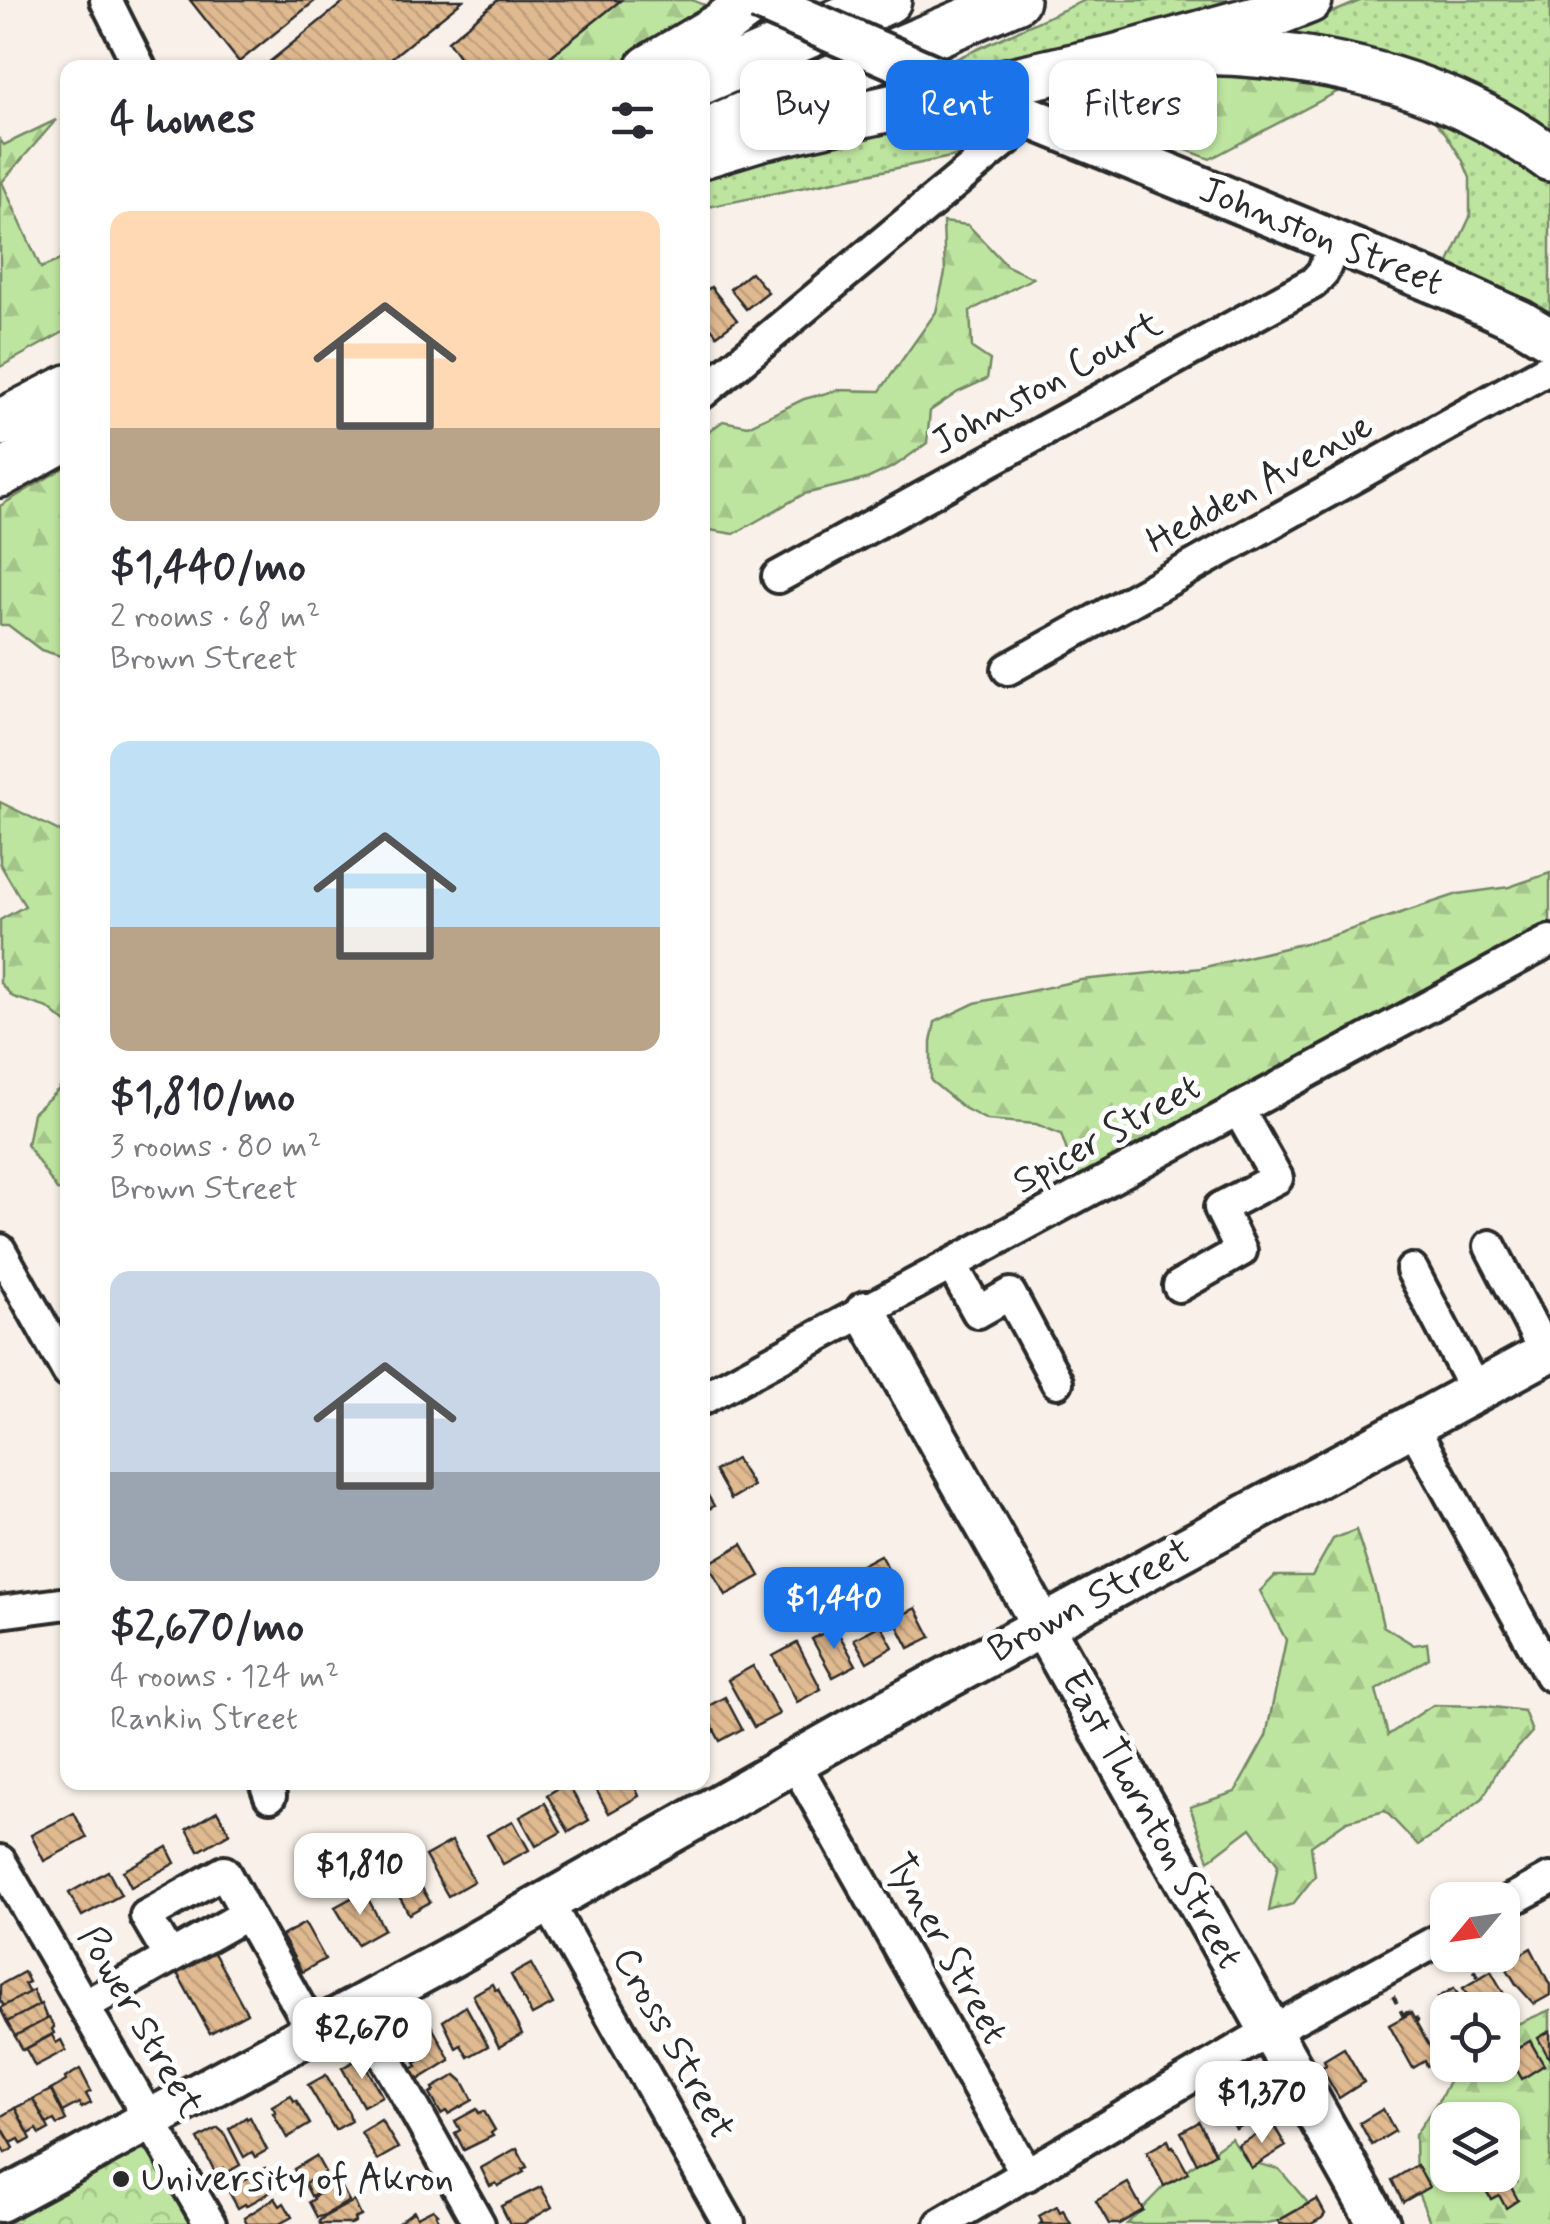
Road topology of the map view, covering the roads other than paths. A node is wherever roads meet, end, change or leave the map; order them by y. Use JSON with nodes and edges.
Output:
{"nodes":[{"id":1,"x":106,"y":0,"type":"edge"},
{"id":2,"x":888,"y":0,"type":"edge"},
{"id":3,"x":1016,"y":0,"type":"edge"},
{"id":4,"x":1308,"y":0,"type":"edge"},
{"id":5,"x":750,"y":6,"type":"edge"},
{"id":6,"x":1114,"y":58,"type":"junction"},
{"id":7,"x":136,"y":60,"type":"edge"},
{"id":8,"x":662,"y":60,"type":"edge"},
{"id":9,"x":886,"y":60,"type":"edge"},
{"id":10,"x":710,"y":78,"type":"edge"},
{"id":11,"x":1029,"y":118,"type":"edge"},
{"id":12,"x":710,"y":130,"type":"edge"},
{"id":13,"x":982,"y":150,"type":"edge"},
{"id":14,"x":710,"y":152,"type":"edge"},
{"id":15,"x":1550,"y":158,"type":"edge"},
{"id":16,"x":1335,"y":242,"type":"junction"},
{"id":17,"x":1550,"y":339,"type":"edge"},
{"id":18,"x":1550,"y":368,"type":"edge"},
{"id":19,"x":710,"y":386,"type":"edge"},
{"id":20,"x":60,"y":392,"type":"edge"},
{"id":21,"x":0,"y":423,"type":"edge"},
{"id":22,"x":60,"y":440,"type":"edge"},
{"id":23,"x":0,"y":474,"type":"edge"},
{"id":24,"x":778,"y":577,"type":"dead end"},
{"id":25,"x":1008,"y":668,"type":"dead end"},
{"id":26,"x":1550,"y":941,"type":"edge"},
{"id":27,"x":1238,"y":1109,"type":"junction"},
{"id":28,"x":1490,"y":1246,"type":"dead end"},
{"id":29,"x":0,"y":1250,"type":"edge"},
{"id":30,"x":952,"y":1265,"type":"junction"},
{"id":31,"x":1412,"y":1270,"type":"dead end"},
{"id":32,"x":1179,"y":1286,"type":"dead end"},
{"id":33,"x":866,"y":1312,"type":"junction"},
{"id":34,"x":1548,"y":1352,"type":"edge"},
{"id":35,"x":60,"y":1358,"type":"edge"},
{"id":36,"x":1057,"y":1382,"type":"dead end"},
{"id":37,"x":1476,"y":1392,"type":"junction"},
{"id":38,"x":710,"y":1395,"type":"edge"},
{"id":39,"x":1413,"y":1427,"type":"junction"},
{"id":40,"x":60,"y":1604,"type":"edge"},
{"id":41,"x":0,"y":1612,"type":"edge"},
{"id":42,"x":1043,"y":1626,"type":"junction"},
{"id":43,"x":1550,"y":1675,"type":"edge"},
{"id":44,"x":795,"y":1763,"type":"junction"},
{"id":45,"x":0,"y":1861,"type":"edge"},
{"id":46,"x":1550,"y":1879,"type":"edge"},
{"id":47,"x":1520,"y":1895,"type":"edge"},
{"id":48,"x":548,"y":1903,"type":"junction"},
{"id":49,"x":247,"y":1914,"type":"junction"},
{"id":50,"x":1430,"y":1945,"type":"edge"},
{"id":51,"x":170,"y":1958,"type":"junction"},
{"id":52,"x":84,"y":2006,"type":"junction"},
{"id":53,"x":357,"y":2007,"type":"junction"},
{"id":54,"x":313,"y":2031,"type":"junction"},
{"id":55,"x":1270,"y":2032,"type":"junction"},
{"id":56,"x":150,"y":2120,"type":"junction"},
{"id":57,"x":1026,"y":2175,"type":"junction"},
{"id":58,"x":0,"y":2201,"type":"edge"},
{"id":59,"x":210,"y":2224,"type":"edge"},
{"id":60,"x":480,"y":2224,"type":"edge"},
{"id":61,"x":729,"y":2224,"type":"edge"},
{"id":62,"x":941,"y":2224,"type":"edge"},
{"id":63,"x":1378,"y":2224,"type":"edge"}],
"edges":[{"from":1,"to":7,"type":"street"},
{"from":2,"to":10,"type":"highway"},
{"from":3,"to":12,"type":"highway"},
{"from":4,"to":6,"type":"highway"},
{"from":5,"to":8,"type":"highway"},
{"from":5,"to":9,"type":"main road","name":"Johnston Street","bridge":true},
{"from":6,"to":14,"type":"highway"},
{"from":6,"to":15,"type":"highway"},
{"from":11,"to":16,"type":"main road","name":"Johnston Street"},
{"from":13,"to":19,"type":"street"},
{"from":16,"to":17,"type":"main road","name":"Johnston Street"},
{"from":16,"to":24,"type":"street","name":"Johnston Court"},
{"from":18,"to":25,"type":"street","name":"Hedden Avenue"},
{"from":20,"to":21,"type":"highway"},
{"from":22,"to":23,"type":"highway"},
{"from":26,"to":27,"type":"street","name":"Spicer Street"},
{"from":27,"to":30,"type":"street","name":"Spicer Street"},
{"from":27,"to":32,"type":"street"},
{"from":28,"to":34,"type":"street"},
{"from":29,"to":35,"type":"street"},
{"from":30,"to":33,"type":"street","name":"Spicer Street"},
{"from":30,"to":36,"type":"street"},
{"from":31,"to":37,"type":"street"},
{"from":33,"to":38,"type":"street","name":"Spicer Street"},
{"from":33,"to":42,"type":"main road","name":"East Thornton Street"},
{"from":34,"to":37,"type":"main road","name":"Brown Street"},
{"from":37,"to":39,"type":"main road","name":"Brown Street"},
{"from":39,"to":42,"type":"main road","name":"Brown Street"},
{"from":39,"to":43,"type":"street"},
{"from":40,"to":41,"type":"street"},
{"from":42,"to":44,"type":"main road","name":"Brown Street"},
{"from":42,"to":55,"type":"main road","name":"East Thornton Street"},
{"from":44,"to":48,"type":"main road","name":"Brown Street"},
{"from":44,"to":57,"type":"street","name":"Tyner Street"},
{"from":45,"to":52,"type":"street","name":"Power Street"},
{"from":46,"to":47,"type":"street"},
{"from":48,"to":53,"type":"main road","name":"Brown Street"},
{"from":48,"to":61,"type":"street","name":"Cross Street"},
{"from":49,"to":51,"type":"street"},
{"from":49,"to":51,"type":"street"},
{"from":49,"to":54,"type":"street"},
{"from":50,"to":55,"type":"street"},
{"from":51,"to":52,"type":"street"},
{"from":52,"to":56,"type":"street","name":"Power Street"},
{"from":53,"to":54,"type":"main road","name":"Brown Street"},
{"from":53,"to":60,"type":"street"},
{"from":54,"to":56,"type":"main road","name":"Brown Street"},
{"from":55,"to":57,"type":"street"},
{"from":55,"to":63,"type":"main road","name":"East Thornton Street"},
{"from":56,"to":58,"type":"main road","name":"Brown Street"},
{"from":56,"to":59,"type":"street","name":"Power Street"},
{"from":57,"to":62,"type":"street"}]}
